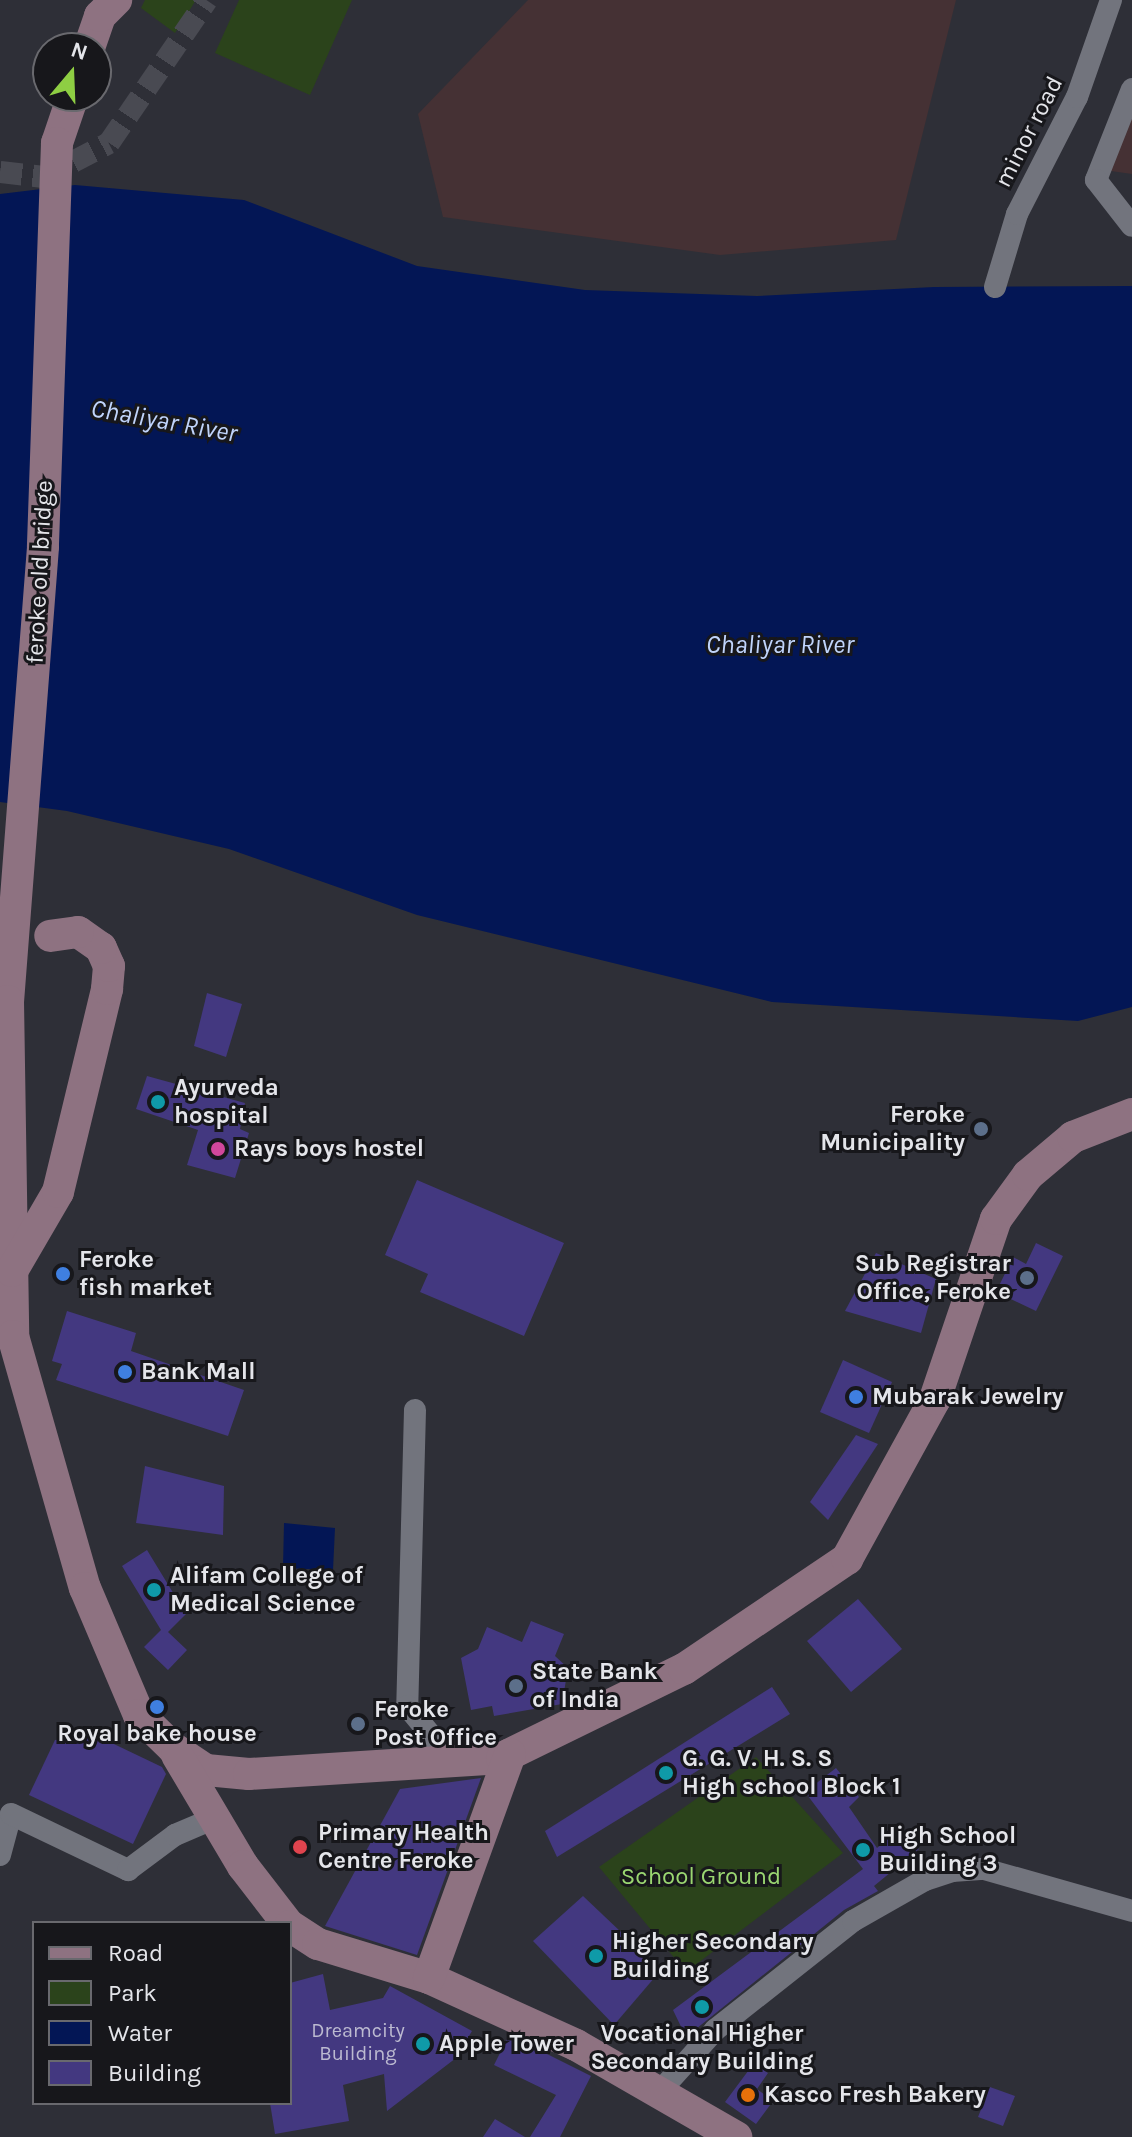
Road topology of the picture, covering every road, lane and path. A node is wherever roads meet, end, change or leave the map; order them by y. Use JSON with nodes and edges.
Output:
{"nodes":[{"id":1,"x":116,"y":0,"type":"edge"},
{"id":2,"x":1111,"y":0,"type":"edge"},
{"id":3,"x":94,"y":32,"type":"edge"},
{"id":4,"x":1132,"y":89,"type":"edge"},
{"id":5,"x":68,"y":112,"type":"edge"},
{"id":6,"x":1132,"y":226,"type":"edge"},
{"id":7,"x":995,"y":287,"type":"dead end"},
{"id":8,"x":50,"y":936,"type":"dead end"},
{"id":9,"x":1132,"y":1114,"type":"edge"},
{"id":10,"x":12,"y":1271,"type":"junction"},
{"id":11,"x":415,"y":1410,"type":"dead end"},
{"id":12,"x":173,"y":1748,"type":"junction"},
{"id":13,"x":510,"y":1754,"type":"junction"},
{"id":14,"x":453,"y":1762,"type":"junction"},
{"id":15,"x":215,"y":1818,"type":"junction"},
{"id":16,"x":0,"y":1855,"type":"edge"},
{"id":17,"x":1132,"y":1911,"type":"edge"},
{"id":18,"x":285,"y":1921,"type":"edge"},
{"id":19,"x":292,"y":1927,"type":"edge"},
{"id":20,"x":429,"y":1978,"type":"junction"},
{"id":21,"x":661,"y":2090,"type":"junction"},
{"id":22,"x":736,"y":2137,"type":"edge"}],
"edges":[{"from":1,"to":3,"type":"main road"},
{"from":2,"to":7,"type":"street","name":"minor road"},
{"from":4,"to":6,"type":"street"},
{"from":5,"to":10,"type":"main road","name":"feroke old bridge"},
{"from":8,"to":10,"type":"main road"},
{"from":9,"to":13,"type":"main road"},
{"from":10,"to":12,"type":"main road","name":"feroke old bridge"},
{"from":11,"to":14,"type":"street"},
{"from":12,"to":14,"type":"main road"},
{"from":12,"to":15,"type":"main road"},
{"from":13,"to":14,"type":"main road"},
{"from":13,"to":20,"type":"main road"},
{"from":15,"to":16,"type":"street"},
{"from":15,"to":18,"type":"main road"},
{"from":17,"to":21,"type":"street"},
{"from":19,"to":20,"type":"main road"},
{"from":20,"to":21,"type":"main road"},
{"from":21,"to":22,"type":"main road"}]}
